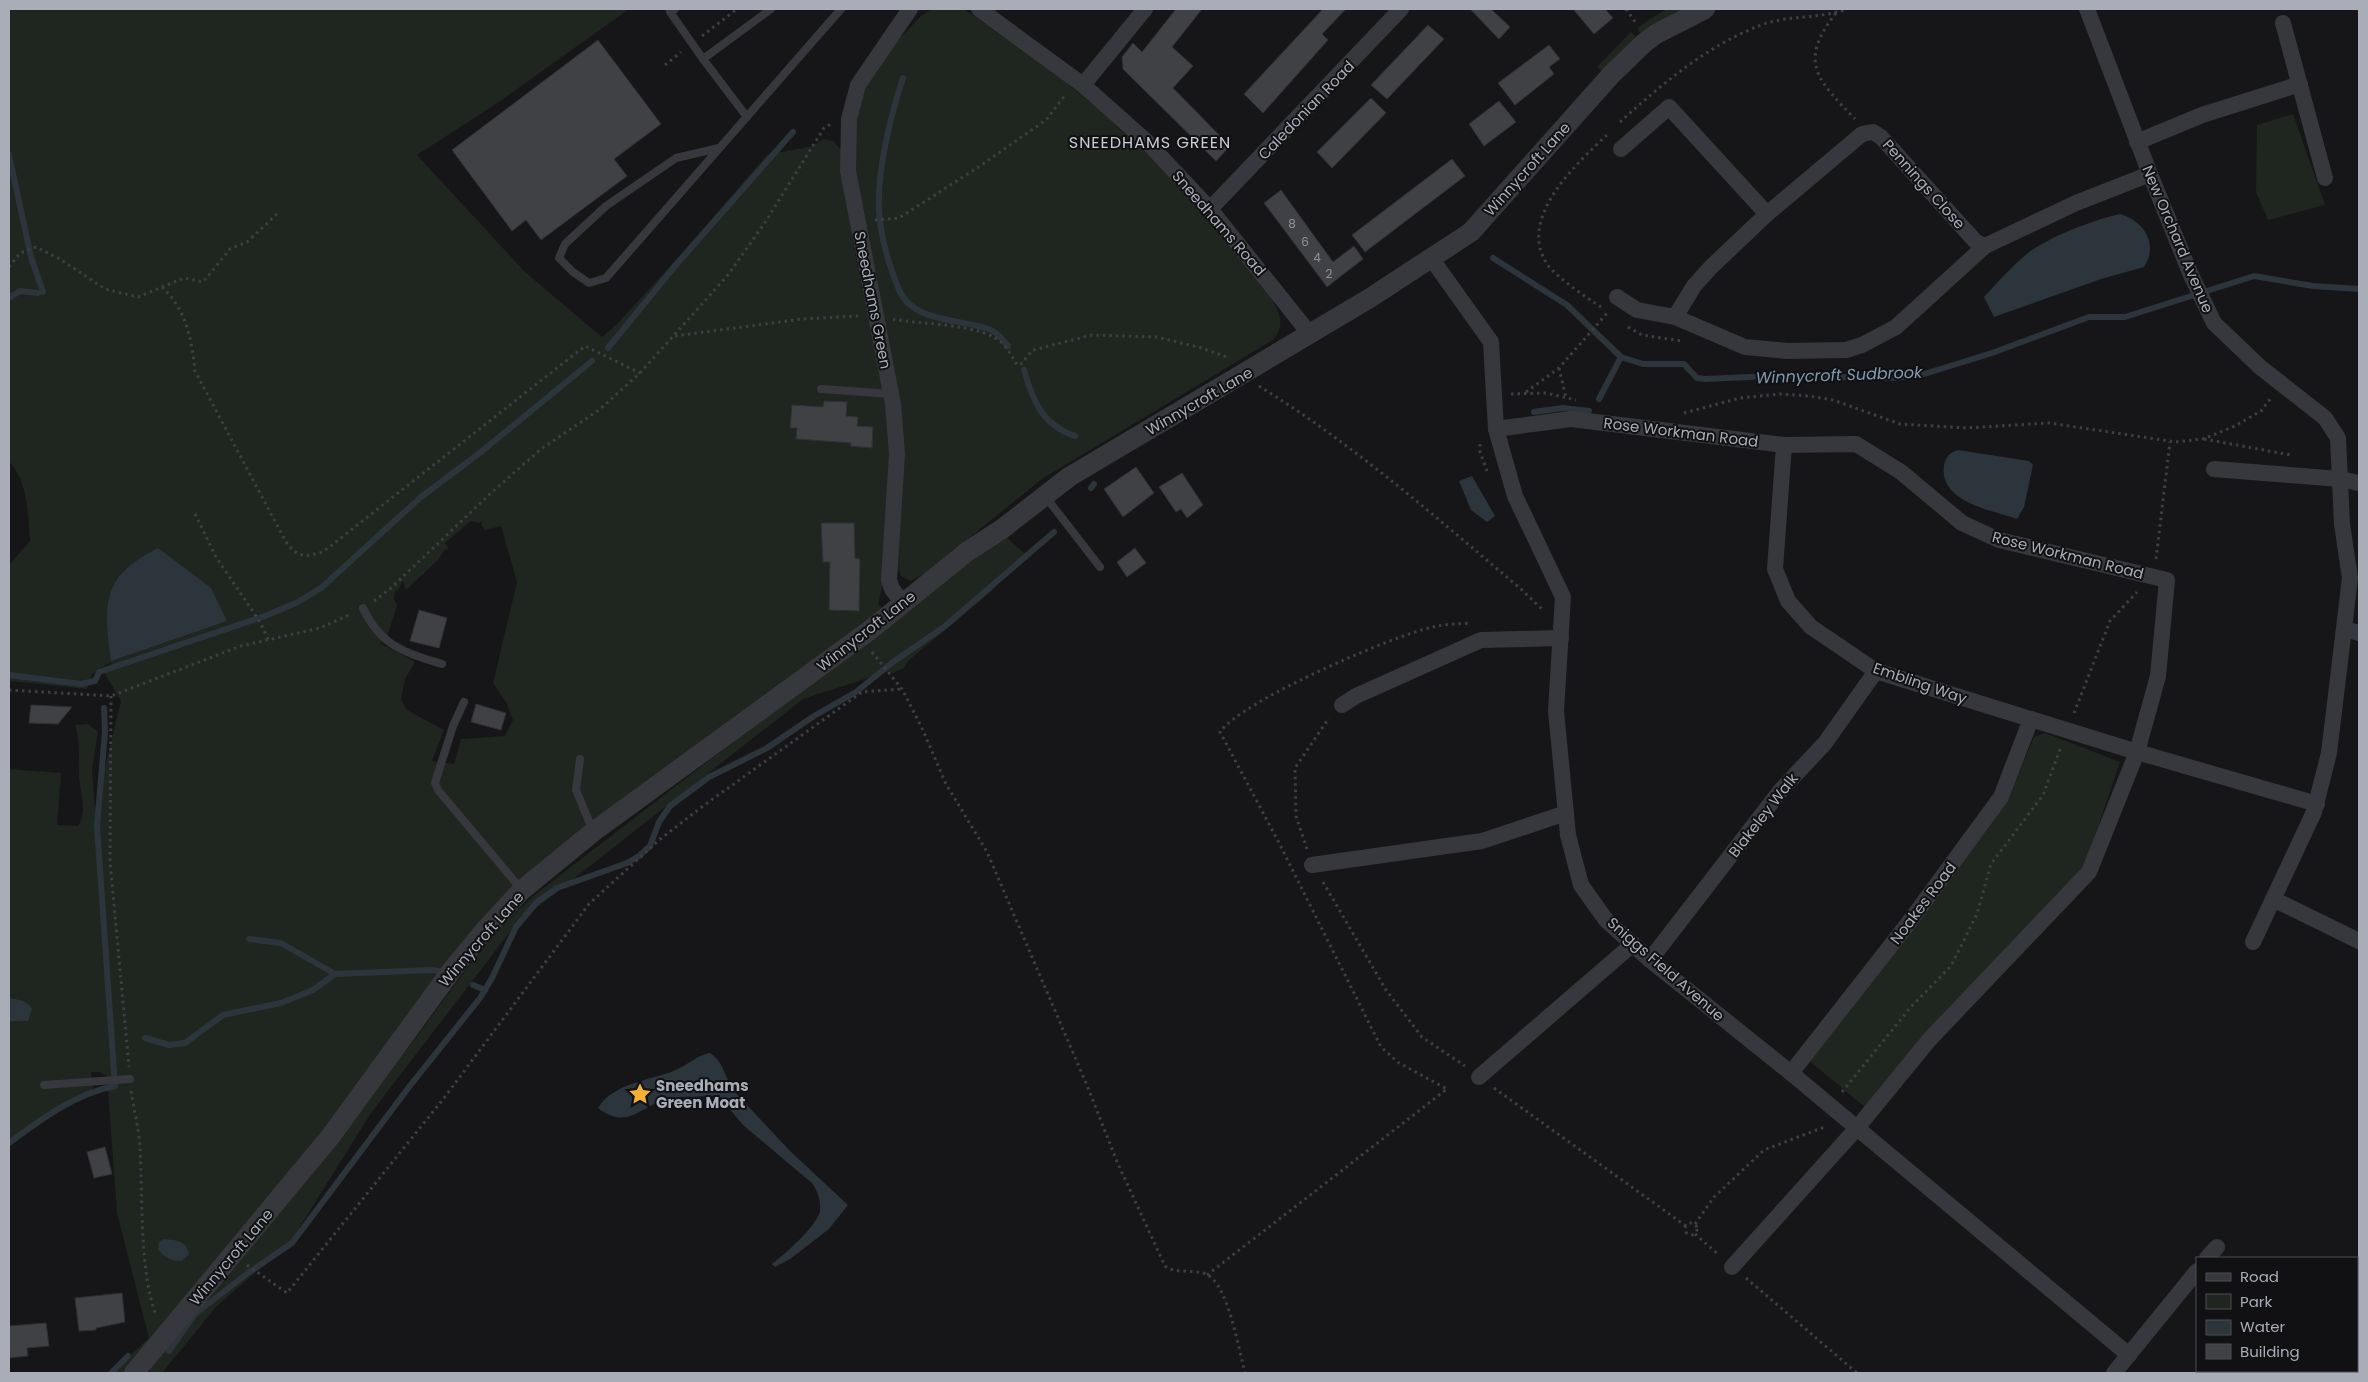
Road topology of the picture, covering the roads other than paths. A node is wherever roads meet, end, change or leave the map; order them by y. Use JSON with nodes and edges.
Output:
{"nodes":[{"id":1,"x":675,"y":9,"type":"edge"},
{"id":2,"x":771,"y":9,"type":"edge"},
{"id":3,"x":841,"y":9,"type":"edge"},
{"id":4,"x":910,"y":9,"type":"edge"},
{"id":5,"x":979,"y":9,"type":"edge"},
{"id":6,"x":1145,"y":9,"type":"edge"},
{"id":7,"x":1401,"y":9,"type":"edge"},
{"id":8,"x":1705,"y":9,"type":"edge"},
{"id":9,"x":2087,"y":9,"type":"edge"},
{"id":10,"x":2283,"y":24,"type":"dead end"},
{"id":11,"x":703,"y":59,"type":"junction"},
{"id":12,"x":2300,"y":84,"type":"junction"},
{"id":13,"x":1083,"y":85,"type":"junction"},
{"id":14,"x":747,"y":117,"type":"junction"},
{"id":15,"x":2137,"y":142,"type":"junction"},
{"id":16,"x":719,"y":148,"type":"junction"},
{"id":17,"x":1622,"y":149,"type":"dead end"},
{"id":18,"x":2150,"y":174,"type":"junction"},
{"id":19,"x":2325,"y":178,"type":"dead end"},
{"id":20,"x":1210,"y":209,"type":"junction"},
{"id":21,"x":1767,"y":214,"type":"junction"},
{"id":22,"x":1985,"y":246,"type":"junction"},
{"id":23,"x":1431,"y":258,"type":"junction"},
{"id":24,"x":1617,"y":297,"type":"dead end"},
{"id":25,"x":1675,"y":317,"type":"junction"},
{"id":26,"x":1309,"y":333,"type":"junction"},
{"id":27,"x":821,"y":389,"type":"dead end"},
{"id":28,"x":892,"y":394,"type":"junction"},
{"id":29,"x":1496,"y":429,"type":"junction"},
{"id":30,"x":1784,"y":445,"type":"junction"},
{"id":31,"x":2214,"y":469,"type":"dead end"},
{"id":32,"x":2359,"y":484,"type":"edge"},
{"id":33,"x":2340,"y":486,"type":"junction"},
{"id":34,"x":1045,"y":496,"type":"junction"},
{"id":35,"x":1100,"y":567,"type":"dead end"},
{"id":36,"x":903,"y":603,"type":"junction"},
{"id":37,"x":363,"y":608,"type":"road end"},
{"id":38,"x":2351,"y":631,"type":"edge"},
{"id":39,"x":1561,"y":638,"type":"junction"},
{"id":40,"x":442,"y":664,"type":"dead end"},
{"id":41,"x":1876,"y":671,"type":"junction"},
{"id":42,"x":464,"y":702,"type":"dead end"},
{"id":43,"x":1342,"y":705,"type":"road end"},
{"id":44,"x":2031,"y":720,"type":"junction"},
{"id":45,"x":2137,"y":752,"type":"junction"},
{"id":46,"x":580,"y":759,"type":"dead end"},
{"id":47,"x":2317,"y":804,"type":"junction"},
{"id":48,"x":1566,"y":813,"type":"junction"},
{"id":49,"x":593,"y":832,"type":"junction"},
{"id":50,"x":1312,"y":864,"type":"road end"},
{"id":51,"x":522,"y":890,"type":"junction"},
{"id":52,"x":2273,"y":899,"type":"junction"},
{"id":53,"x":2359,"y":941,"type":"edge"},
{"id":54,"x":2253,"y":942,"type":"dead end"},
{"id":55,"x":1633,"y":944,"type":"junction"},
{"id":56,"x":1650,"y":960,"type":"junction"},
{"id":57,"x":1791,"y":1073,"type":"junction"},
{"id":58,"x":1479,"y":1077,"type":"road end"},
{"id":59,"x":130,"y":1079,"type":"road end"},
{"id":60,"x":44,"y":1086,"type":"dead end"},
{"id":61,"x":1857,"y":1128,"type":"junction"},
{"id":62,"x":1732,"y":1267,"type":"road end"},
{"id":63,"x":2196,"y":1272,"type":"edge"},
{"id":64,"x":2129,"y":1355,"type":"junction"},
{"id":65,"x":134,"y":1373,"type":"edge"},
{"id":66,"x":2114,"y":1373,"type":"edge"}],
"edges":[{"from":1,"to":11,"type":"lane"},
{"from":2,"to":11,"type":"lane"},
{"from":3,"to":14,"type":"lane"},
{"from":4,"to":28,"type":"street","name":"Sneedhams Green"},
{"from":5,"to":13,"type":"street","name":"Sneedhams Road"},
{"from":6,"to":13,"type":"street"},
{"from":7,"to":20,"type":"street","name":"Caledonian Road"},
{"from":8,"to":23,"type":"street","name":"Winnycroft Lane"},
{"from":9,"to":15,"type":"street","name":"New Orchard Avenue"},
{"from":10,"to":12,"type":"street"},
{"from":11,"to":14,"type":"lane"},
{"from":12,"to":15,"type":"street"},
{"from":12,"to":19,"type":"street"},
{"from":13,"to":20,"type":"street","name":"Sneedhams Road"},
{"from":14,"to":16,"type":"lane"},
{"from":15,"to":18,"type":"street","name":"New Orchard Avenue"},
{"from":16,"to":16,"type":"lane"},
{"from":17,"to":21,"type":"street"},
{"from":18,"to":22,"type":"street"},
{"from":18,"to":33,"type":"street","name":"New Orchard Avenue"},
{"from":20,"to":26,"type":"street","name":"Sneedhams Road"},
{"from":21,"to":22,"type":"street","name":"Pennings Close"},
{"from":21,"to":25,"type":"street","name":"Pennings Close"},
{"from":22,"to":25,"type":"street"},
{"from":23,"to":26,"type":"street","name":"Winnycroft Lane"},
{"from":23,"to":29,"type":"street","name":"Sniggs Field Avenue"},
{"from":24,"to":25,"type":"street"},
{"from":26,"to":34,"type":"street","name":"Winnycroft Lane"},
{"from":27,"to":28,"type":"lane"},
{"from":28,"to":36,"type":"street","name":"Sneedhams Green"},
{"from":29,"to":30,"type":"street","name":"Rose Workman Road"},
{"from":29,"to":39,"type":"street","name":"Sniggs Field Avenue"},
{"from":30,"to":41,"type":"street","name":"Embling Way"},
{"from":30,"to":45,"type":"street","name":"Rose Workman Road"},
{"from":31,"to":33,"type":"street"},
{"from":32,"to":33,"type":"street"},
{"from":33,"to":38,"type":"street","name":"New Orchard Avenue"},
{"from":34,"to":35,"type":"lane"},
{"from":34,"to":36,"type":"street","name":"Winnycroft Lane"},
{"from":36,"to":49,"type":"street","name":"Winnycroft Lane"},
{"from":37,"to":40,"type":"lane"},
{"from":38,"to":47,"type":"street","name":"New Orchard Avenue"},
{"from":39,"to":43,"type":"street"},
{"from":39,"to":48,"type":"street","name":"Sniggs Field Avenue"},
{"from":41,"to":44,"type":"street","name":"Embling Way"},
{"from":41,"to":56,"type":"street","name":"Blakeley Walk"},
{"from":42,"to":51,"type":"lane"},
{"from":44,"to":45,"type":"street","name":"Embling Way"},
{"from":44,"to":57,"type":"street","name":"Noakes Road"},
{"from":45,"to":47,"type":"street","name":"Embling Way"},
{"from":45,"to":61,"type":"street"},
{"from":46,"to":49,"type":"lane"},
{"from":47,"to":52,"type":"street","name":"New Orchard Avenue"},
{"from":48,"to":50,"type":"street"},
{"from":48,"to":55,"type":"street","name":"Sniggs Field Avenue"},
{"from":49,"to":51,"type":"street","name":"Winnycroft Lane"},
{"from":51,"to":65,"type":"street","name":"Winnycroft Lane"},
{"from":52,"to":53,"type":"street"},
{"from":52,"to":54,"type":"street","name":"New Orchard Avenue"},
{"from":55,"to":56,"type":"street","name":"Sniggs Field Avenue"},
{"from":55,"to":58,"type":"street"},
{"from":56,"to":57,"type":"street","name":"Sniggs Field Avenue"},
{"from":57,"to":61,"type":"street","name":"Sniggs Field Avenue"},
{"from":59,"to":60,"type":"lane"},
{"from":61,"to":62,"type":"street"},
{"from":61,"to":64,"type":"street","name":"Sniggs Field Avenue"},
{"from":63,"to":64,"type":"street"},
{"from":64,"to":66,"type":"street"}]}
